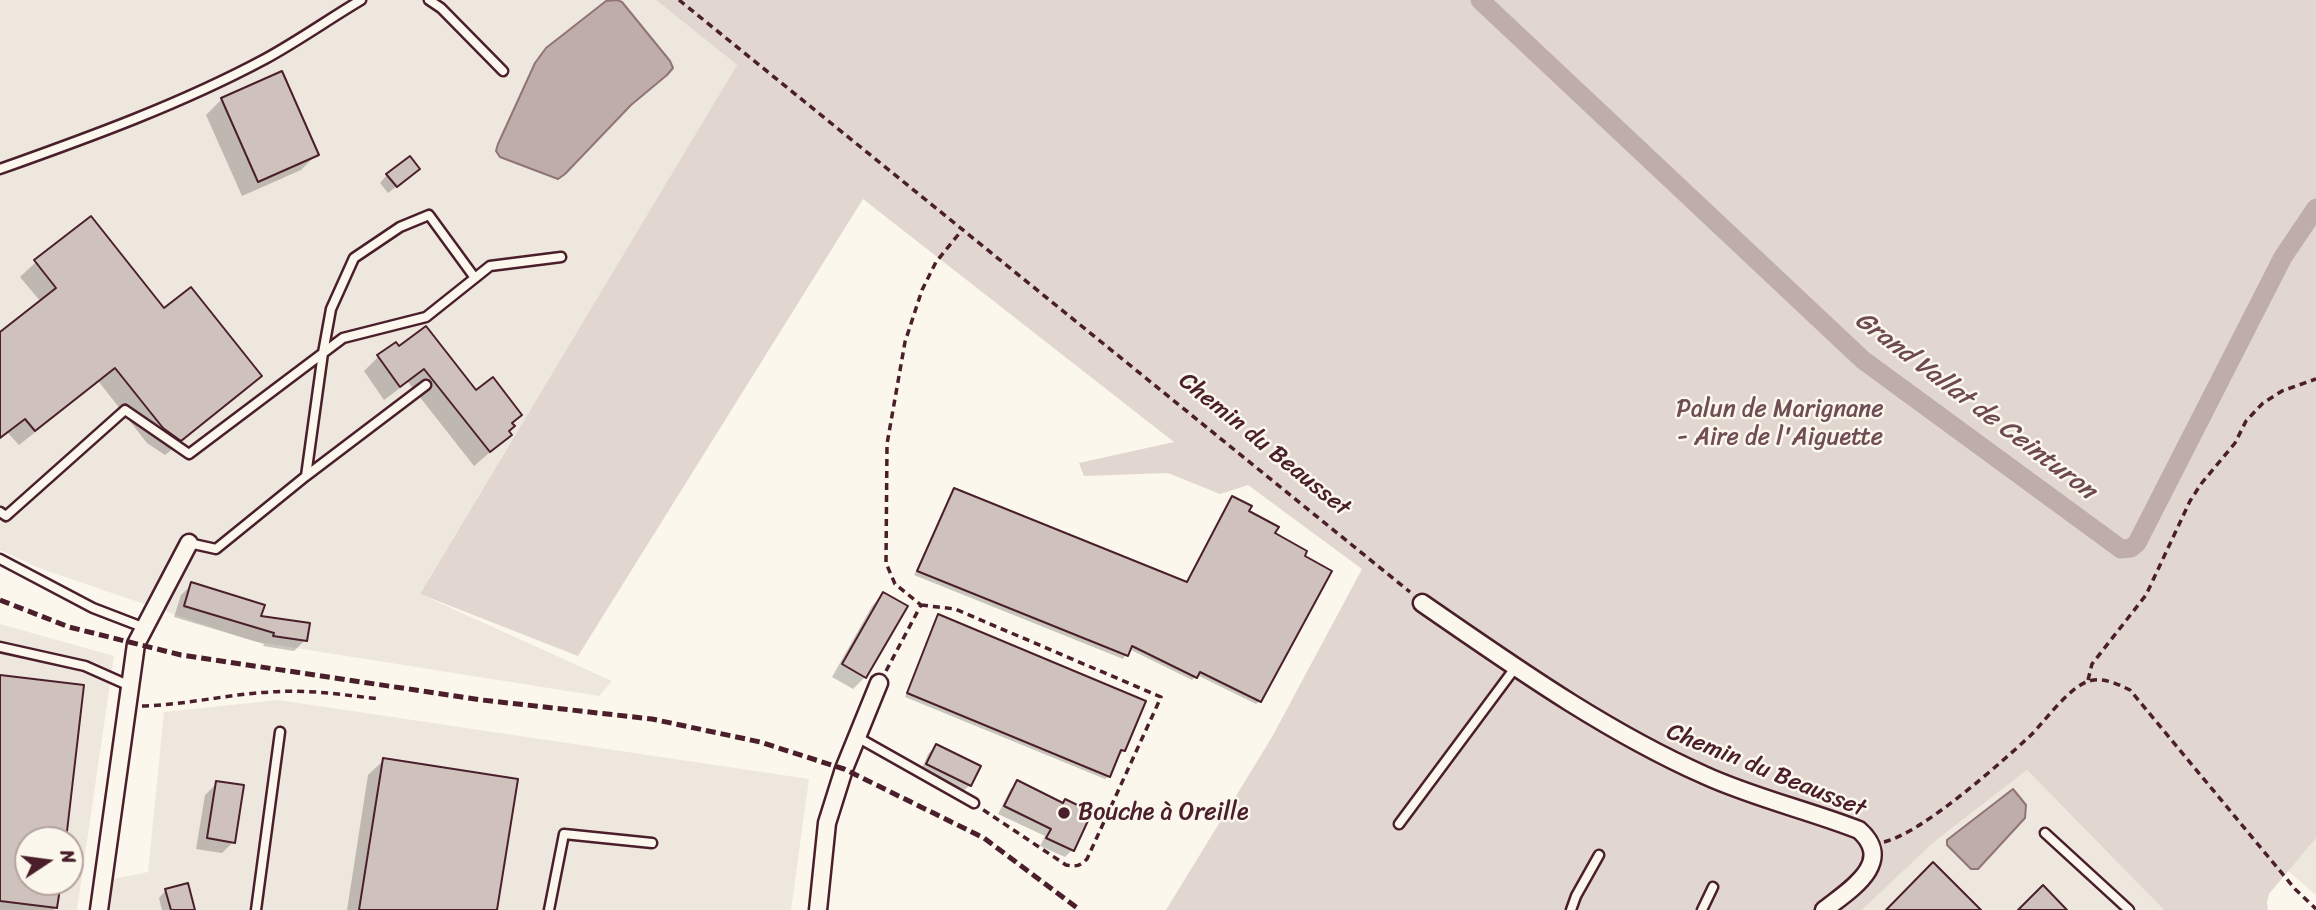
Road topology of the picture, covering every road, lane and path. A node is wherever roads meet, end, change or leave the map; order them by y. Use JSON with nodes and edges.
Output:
{"nodes":[{"id":1,"x":361,"y":0,"type":"edge"},
{"id":2,"x":429,"y":0,"type":"edge"},
{"id":3,"x":679,"y":0,"type":"edge"},
{"id":4,"x":503,"y":71,"type":"dead end"},
{"id":5,"x":0,"y":169,"type":"edge"},
{"id":6,"x":962,"y":230,"type":"junction"},
{"id":7,"x":561,"y":257,"type":"dead end"},
{"id":8,"x":475,"y":278,"type":"junction"},
{"id":9,"x":323,"y":353,"type":"junction"},
{"id":10,"x":2316,"y":379,"type":"edge"},
{"id":11,"x":426,"y":385,"type":"dead end"},
{"id":12,"x":306,"y":476,"type":"junction"},
{"id":13,"x":0,"y":512,"type":"edge"},
{"id":14,"x":189,"y":543,"type":"joint"},
{"id":15,"x":0,"y":559,"type":"edge"},
{"id":16,"x":1422,"y":603,"type":"joint"},
{"id":17,"x":921,"y":605,"type":"junction"},
{"id":18,"x":145,"y":628,"type":"junction"},
{"id":19,"x":0,"y":647,"type":"edge"},
{"id":20,"x":1515,"y":667,"type":"junction"},
{"id":21,"x":2088,"y":681,"type":"junction"},
{"id":22,"x":879,"y":684,"type":"joint"},
{"id":23,"x":130,"y":686,"type":"junction"},
{"id":24,"x":380,"y":699,"type":"dead end"},
{"id":25,"x":128,"y":705,"type":"junction"},
{"id":26,"x":280,"y":732,"type":"dead end"},
{"id":27,"x":857,"y":737,"type":"junction"},
{"id":28,"x":974,"y":803,"type":"joint"},
{"id":29,"x":1399,"y":824,"type":"dead end"},
{"id":30,"x":2045,"y":833,"type":"dead end"},
{"id":31,"x":652,"y":843,"type":"dead end"},
{"id":32,"x":1870,"y":844,"type":"junction"},
{"id":33,"x":1599,"y":855,"type":"dead end"},
{"id":34,"x":1713,"y":887,"type":"dead end"},
{"id":35,"x":2316,"y":909,"type":"edge"},
{"id":36,"x":99,"y":910,"type":"edge"},
{"id":37,"x":256,"y":910,"type":"edge"},
{"id":38,"x":549,"y":910,"type":"edge"},
{"id":39,"x":818,"y":910,"type":"edge"},
{"id":40,"x":1571,"y":910,"type":"edge"},
{"id":41,"x":1702,"y":910,"type":"edge"},
{"id":42,"x":1824,"y":910,"type":"edge"},
{"id":43,"x":2129,"y":910,"type":"edge"}],
"edges":[{"from":1,"to":5,"type":"lane"},
{"from":2,"to":4,"type":"lane"},
{"from":3,"to":6,"type":"path","name":"Chemin du Beausset"},
{"from":6,"to":16,"type":"path","name":"Chemin du Beausset"},
{"from":6,"to":17,"type":"path"},
{"from":7,"to":8,"type":"lane"},
{"from":8,"to":9,"type":"lane"},
{"from":8,"to":9,"type":"lane"},
{"from":9,"to":12,"type":"lane"},
{"from":9,"to":13,"type":"lane"},
{"from":10,"to":21,"type":"path"},
{"from":11,"to":12,"type":"lane"},
{"from":12,"to":14,"type":"lane"},
{"from":14,"to":18,"type":"street"},
{"from":15,"to":18,"type":"lane"},
{"from":16,"to":20,"type":"street","name":"Chemin du Beausset"},
{"from":17,"to":22,"type":"path"},
{"from":17,"to":28,"type":"path"},
{"from":18,"to":23,"type":"street"},
{"from":19,"to":23,"type":"lane"},
{"from":20,"to":29,"type":"lane"},
{"from":20,"to":32,"type":"street","name":"Chemin du Beausset"},
{"from":21,"to":32,"type":"path"},
{"from":21,"to":35,"type":"path"},
{"from":22,"to":27,"type":"street"},
{"from":23,"to":25,"type":"street"},
{"from":24,"to":25,"type":"path"},
{"from":25,"to":36,"type":"street"},
{"from":26,"to":37,"type":"lane"},
{"from":27,"to":28,"type":"lane"},
{"from":27,"to":39,"type":"street"},
{"from":30,"to":43,"type":"lane"},
{"from":31,"to":38,"type":"lane"},
{"from":32,"to":42,"type":"street"},
{"from":33,"to":40,"type":"lane"},
{"from":34,"to":41,"type":"lane"}]}
